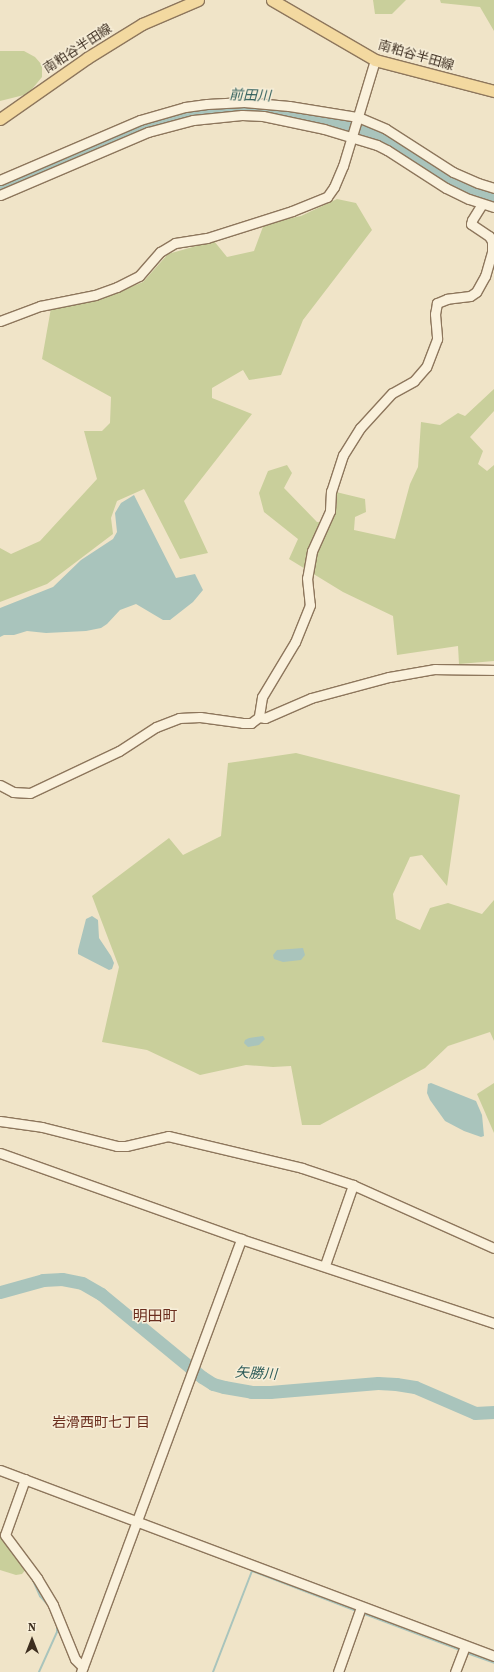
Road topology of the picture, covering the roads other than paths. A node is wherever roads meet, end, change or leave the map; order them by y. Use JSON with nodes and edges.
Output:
{"nodes":[{"id":1,"x":198,"y":0,"type":"edge"},
{"id":2,"x":272,"y":0,"type":"edge"},
{"id":3,"x":375,"y":60,"type":"junction"},
{"id":4,"x":494,"y":91,"type":"edge"},
{"id":5,"x":0,"y":119,"type":"edge"},
{"id":6,"x":357,"y":120,"type":"junction"},
{"id":7,"x":352,"y":135,"type":"junction"},
{"id":8,"x":0,"y":180,"type":"edge"},
{"id":9,"x":494,"y":188,"type":"edge"},
{"id":10,"x":0,"y":195,"type":"edge"},
{"id":11,"x":482,"y":204,"type":"junction"},
{"id":12,"x":494,"y":207,"type":"edge"},
{"id":13,"x":0,"y":321,"type":"edge"},
{"id":14,"x":494,"y":670,"type":"edge"},
{"id":15,"x":259,"y":717,"type":"junction"},
{"id":16,"x":0,"y":785,"type":"edge"},
{"id":17,"x":0,"y":1121,"type":"edge"},
{"id":18,"x":0,"y":1154,"type":"edge"},
{"id":19,"x":353,"y":1185,"type":"junction"},
{"id":20,"x":241,"y":1239,"type":"junction"},
{"id":21,"x":494,"y":1248,"type":"edge"},
{"id":22,"x":325,"y":1265,"type":"junction"},
{"id":23,"x":494,"y":1323,"type":"edge"},
{"id":24,"x":0,"y":1470,"type":"edge"},
{"id":25,"x":25,"y":1479,"type":"junction"},
{"id":26,"x":137,"y":1523,"type":"junction"},
{"id":27,"x":361,"y":1607,"type":"junction"},
{"id":28,"x":465,"y":1646,"type":"junction"},
{"id":29,"x":494,"y":1656,"type":"edge"},
{"id":30,"x":82,"y":1670,"type":"edge"},
{"id":31,"x":338,"y":1672,"type":"edge"},
{"id":32,"x":455,"y":1672,"type":"edge"}],
"edges":[{"from":1,"to":5,"type":"main road","name":"南粕谷半田線"},
{"from":2,"to":3,"type":"main road","name":"南粕谷半田線"},
{"from":3,"to":4,"type":"main road","name":"南粕谷半田線"},
{"from":3,"to":6,"type":"street"},
{"from":6,"to":7,"type":"street"},
{"from":6,"to":8,"type":"street"},
{"from":6,"to":9,"type":"street"},
{"from":7,"to":10,"type":"street"},
{"from":7,"to":11,"type":"street"},
{"from":7,"to":13,"type":"street"},
{"from":11,"to":12,"type":"street"},
{"from":11,"to":15,"type":"street"},
{"from":14,"to":15,"type":"street"},
{"from":15,"to":16,"type":"street"},
{"from":17,"to":19,"type":"street"},
{"from":18,"to":20,"type":"street"},
{"from":19,"to":21,"type":"street"},
{"from":19,"to":22,"type":"street"},
{"from":20,"to":22,"type":"street"},
{"from":20,"to":26,"type":"street"},
{"from":22,"to":23,"type":"street"},
{"from":24,"to":25,"type":"street"},
{"from":25,"to":26,"type":"street"},
{"from":25,"to":30,"type":"street"},
{"from":26,"to":27,"type":"street"},
{"from":26,"to":30,"type":"street"},
{"from":27,"to":28,"type":"street"},
{"from":27,"to":31,"type":"street"},
{"from":28,"to":29,"type":"street"},
{"from":28,"to":32,"type":"street"}]}
